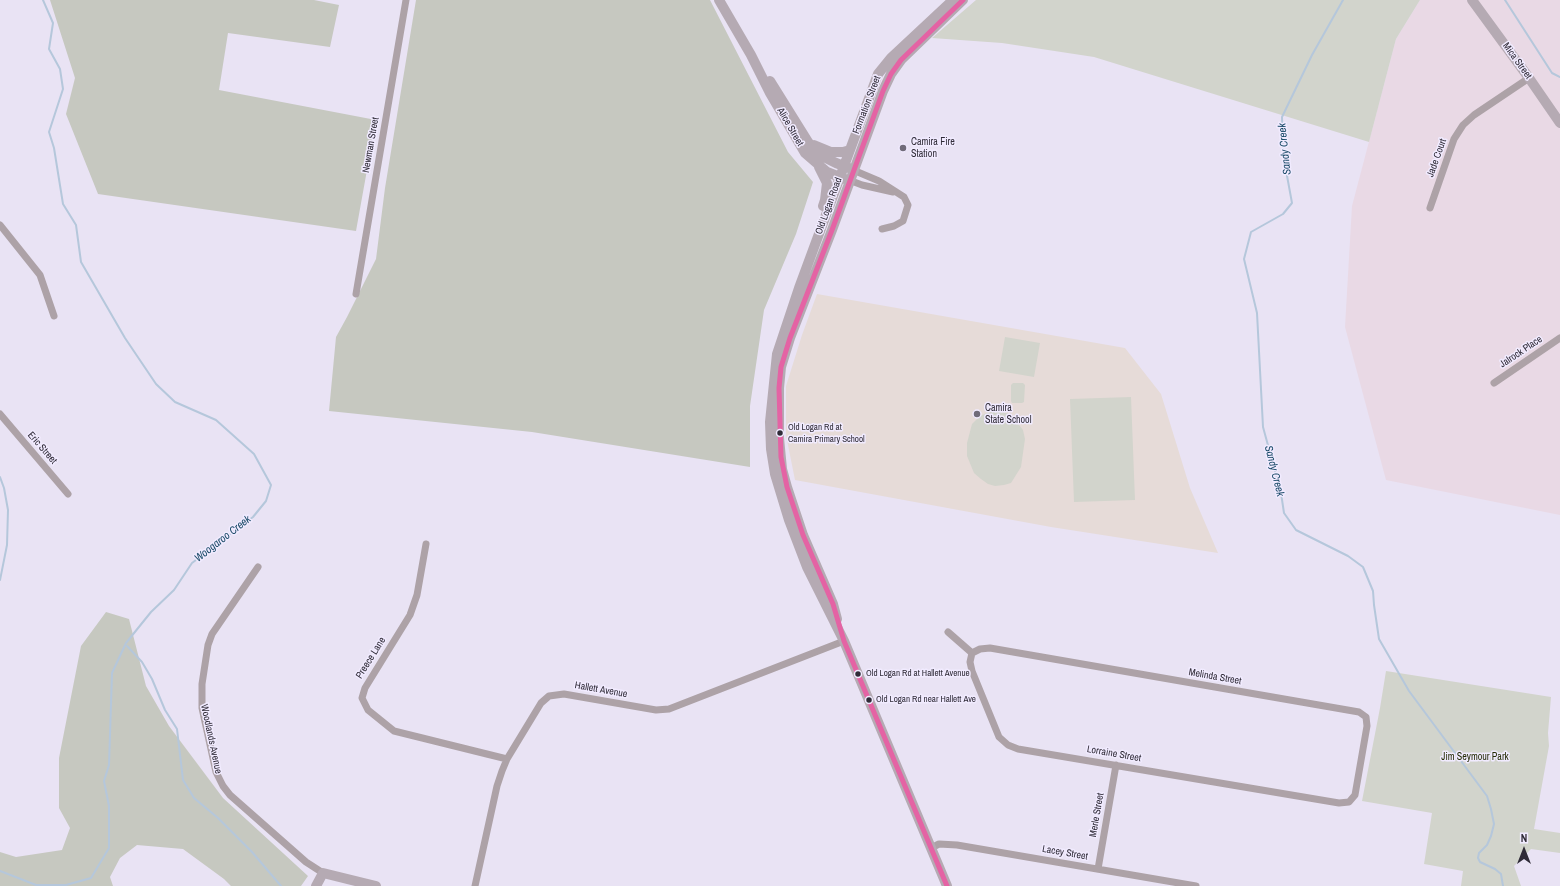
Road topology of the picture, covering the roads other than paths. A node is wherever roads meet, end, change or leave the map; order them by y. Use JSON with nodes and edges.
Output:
{"nodes":[{"id":1,"x":406,"y":0,"type":"edge"},
{"id":2,"x":719,"y":0,"type":"edge"},
{"id":3,"x":944,"y":0,"type":"edge"},
{"id":4,"x":953,"y":0,"type":"edge"},
{"id":5,"x":963,"y":0,"type":"edge"},
{"id":6,"x":1472,"y":0,"type":"edge"},
{"id":7,"x":751,"y":55,"type":"junction"},
{"id":8,"x":891,"y":58,"type":"junction"},
{"id":9,"x":1529,"y":78,"type":"junction"},
{"id":10,"x":1560,"y":123,"type":"edge"},
{"id":11,"x":808,"y":142,"type":"junction"},
{"id":12,"x":850,"y":150,"type":"junction"},
{"id":13,"x":818,"y":165,"type":"junction"},
{"id":14,"x":848,"y":168,"type":"junction"},
{"id":15,"x":845,"y":178,"type":"junction"},
{"id":16,"x":898,"y":192,"type":"junction"},
{"id":17,"x":1430,"y":208,"type":"dead end"},
{"id":18,"x":0,"y":225,"type":"edge"},
{"id":19,"x":882,"y":230,"type":"dead end"},
{"id":20,"x":814,"y":245,"type":"junction"},
{"id":21,"x":356,"y":294,"type":"dead end"},
{"id":22,"x":54,"y":316,"type":"dead end"},
{"id":23,"x":1560,"y":338,"type":"edge"},
{"id":24,"x":1494,"y":383,"type":"dead end"},
{"id":25,"x":0,"y":414,"type":"edge"},
{"id":26,"x":68,"y":494,"type":"dead end"},
{"id":27,"x":426,"y":544,"type":"dead end"},
{"id":28,"x":258,"y":567,"type":"dead end"},
{"id":29,"x":948,"y":632,"type":"dead end"},
{"id":30,"x":844,"y":641,"type":"junction"},
{"id":31,"x":972,"y":653,"type":"junction"},
{"id":32,"x":507,"y":759,"type":"junction"},
{"id":33,"x":1116,"y":765,"type":"junction"},
{"id":34,"x":1349,"y":802,"type":"joint"},
{"id":35,"x":931,"y":848,"type":"junction"},
{"id":36,"x":1098,"y":869,"type":"junction"},
{"id":37,"x":324,"y":873,"type":"junction"},
{"id":38,"x":316,"y":886,"type":"edge"},
{"id":39,"x":376,"y":886,"type":"edge"},
{"id":40,"x":475,"y":886,"type":"edge"},
{"id":41,"x":947,"y":886,"type":"edge"},
{"id":42,"x":1196,"y":886,"type":"edge"}],
"edges":[{"from":1,"to":21,"type":"street","name":"Newman Street"},
{"from":2,"to":7,"type":"main road","name":"Alice Street"},
{"from":3,"to":8,"type":"main road"},
{"from":4,"to":8,"type":"main road","name":"Formation Street"},
{"from":5,"to":14,"type":"main road","name":"Formation Street"},
{"from":6,"to":9,"type":"main road","name":"Mica Street"},
{"from":7,"to":11,"type":"main road","name":"Alice Street"},
{"from":7,"to":13,"type":"main road","name":"Alice Street"},
{"from":8,"to":12,"type":"main road","name":"Formation Street"},
{"from":9,"to":10,"type":"main road","name":"Mica Street"},
{"from":9,"to":17,"type":"street","name":"Jade Court"},
{"from":11,"to":12,"type":"main road"},
{"from":11,"to":14,"type":"main road","name":"Alice Street"},
{"from":12,"to":14,"type":"main road","name":"Formation Street"},
{"from":13,"to":15,"type":"main road","name":"Alice Street"},
{"from":13,"to":20,"type":"main road","name":"Old Logan Road"},
{"from":14,"to":15,"type":"main road","name":"Old Logan Road"},
{"from":14,"to":16,"type":"street"},
{"from":15,"to":16,"type":"street"},
{"from":15,"to":20,"type":"main road","name":"Old Logan Road"},
{"from":15,"to":30,"type":"main road","name":"Old Logan Road"},
{"from":16,"to":19,"type":"street"},
{"from":18,"to":22,"type":"street"},
{"from":20,"to":30,"type":"main road","name":"Old Logan Road"},
{"from":23,"to":24,"type":"street","name":"Jalrock Place"},
{"from":25,"to":26,"type":"street","name":"Eric Street"},
{"from":27,"to":32,"type":"street","name":"Preece Lane"},
{"from":28,"to":37,"type":"street","name":"Woodlands Avenue"},
{"from":29,"to":31,"type":"street"},
{"from":30,"to":32,"type":"street","name":"Hallett Avenue"},
{"from":30,"to":35,"type":"main road","name":"Old Logan Road"},
{"from":31,"to":33,"type":"street","name":"Lorraine Street"},
{"from":31,"to":34,"type":"street","name":"Melinda Street"},
{"from":32,"to":40,"type":"street","name":"Hallett Avenue"},
{"from":33,"to":34,"type":"street","name":"Lorraine Street"},
{"from":33,"to":36,"type":"street","name":"Merle Street"},
{"from":35,"to":36,"type":"street","name":"Lacey Street"},
{"from":35,"to":41,"type":"main road","name":"Old Logan Road"},
{"from":36,"to":42,"type":"street","name":"Lacey Street"},
{"from":37,"to":38,"type":"main road"},
{"from":37,"to":39,"type":"main road","name":"Woodlands Avenue"}]}
